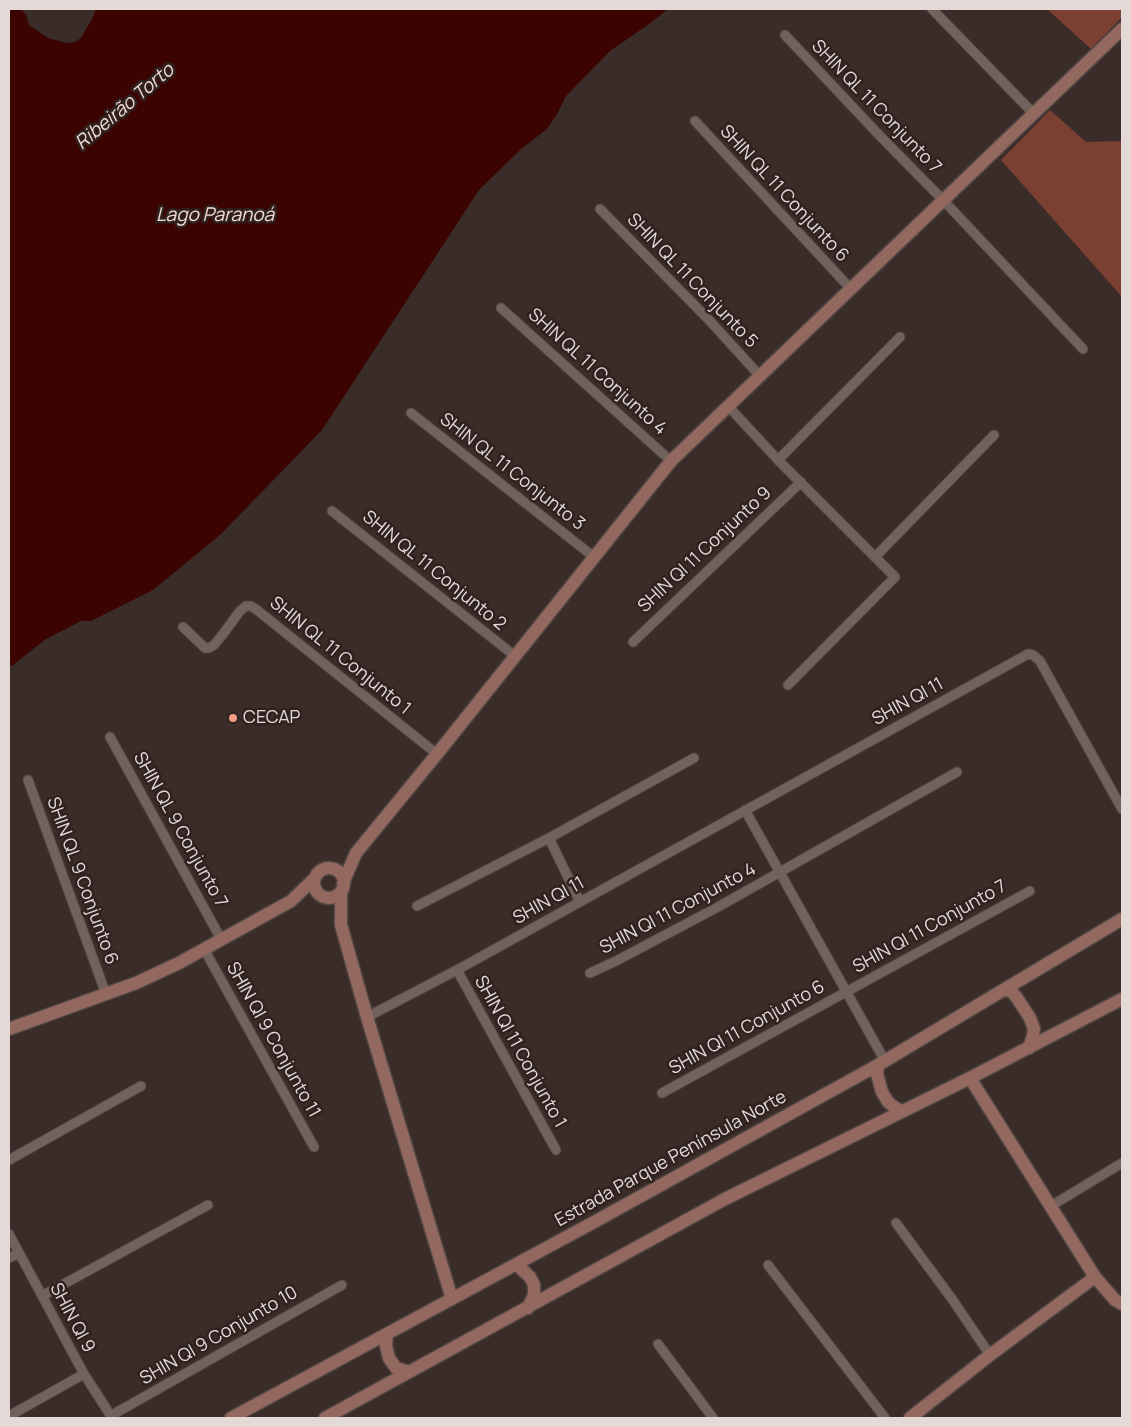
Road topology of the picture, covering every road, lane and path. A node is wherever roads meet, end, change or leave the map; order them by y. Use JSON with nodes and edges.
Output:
{"nodes":[{"id":1,"x":932,"y":9,"type":"edge"},
{"id":2,"x":1122,"y":28,"type":"edge"},
{"id":3,"x":785,"y":35,"type":"dead end"},
{"id":4,"x":1034,"y":114,"type":"junction"},
{"id":5,"x":695,"y":121,"type":"dead end"},
{"id":6,"x":943,"y":200,"type":"junction"},
{"id":7,"x":600,"y":209,"type":"dead end"},
{"id":8,"x":850,"y":288,"type":"junction"},
{"id":9,"x":501,"y":308,"type":"dead end"},
{"id":10,"x":900,"y":337,"type":"dead end"},
{"id":11,"x":1083,"y":349,"type":"dead end"},
{"id":12,"x":760,"y":376,"type":"junction"},
{"id":13,"x":728,"y":406,"type":"junction"},
{"id":14,"x":411,"y":413,"type":"dead end"},
{"id":15,"x":994,"y":435,"type":"dead end"},
{"id":16,"x":778,"y":460,"type":"junction"},
{"id":17,"x":671,"y":461,"type":"junction"},
{"id":18,"x":801,"y":482,"type":"junction"},
{"id":19,"x":332,"y":511,"type":"dead end"},
{"id":20,"x":594,"y":557,"type":"junction"},
{"id":21,"x":875,"y":557,"type":"junction"},
{"id":22,"x":183,"y":627,"type":"dead end"},
{"id":23,"x":633,"y":642,"type":"dead end"},
{"id":24,"x":514,"y":656,"type":"junction"},
{"id":25,"x":788,"y":685,"type":"dead end"},
{"id":26,"x":110,"y":737,"type":"dead end"},
{"id":27,"x":437,"y":754,"type":"junction"},
{"id":28,"x":694,"y":758,"type":"dead end"},
{"id":29,"x":958,"y":772,"type":"dead end"},
{"id":30,"x":28,"y":780,"type":"dead end"},
{"id":31,"x":1122,"y":809,"type":"edge"},
{"id":32,"x":745,"y":810,"type":"junction"},
{"id":33,"x":549,"y":838,"type":"junction"},
{"id":34,"x":356,"y":853,"type":"junction"},
{"id":35,"x":329,"y":868,"type":"junction"},
{"id":36,"x":780,"y":873,"type":"junction"},
{"id":37,"x":314,"y":879,"type":"junction"},
{"id":38,"x":342,"y":887,"type":"junction"},
{"id":39,"x":1030,"y":891,"type":"dead end"},
{"id":40,"x":323,"y":897,"type":"junction"},
{"id":41,"x":291,"y":901,"type":"junction"},
{"id":42,"x":580,"y":902,"type":"junction"},
{"id":43,"x":417,"y":906,"type":"dead end"},
{"id":44,"x":1122,"y":919,"type":"edge"},
{"id":45,"x":341,"y":925,"type":"junction"},
{"id":46,"x":221,"y":939,"type":"junction"},
{"id":47,"x":204,"y":949,"type":"junction"},
{"id":48,"x":457,"y":970,"type":"junction"},
{"id":49,"x":590,"y":973,"type":"dead end"},
{"id":50,"x":1006,"y":989,"type":"junction"},
{"id":51,"x":847,"y":992,"type":"junction"},
{"id":52,"x":106,"y":994,"type":"junction"},
{"id":53,"x":1122,"y":1000,"type":"edge"},
{"id":54,"x":367,"y":1017,"type":"junction"},
{"id":55,"x":9,"y":1029,"type":"edge"},
{"id":56,"x":1029,"y":1048,"type":"junction"},
{"id":57,"x":882,"y":1063,"type":"junction"},
{"id":58,"x":970,"y":1078,"type":"junction"},
{"id":59,"x":141,"y":1086,"type":"dead end"},
{"id":60,"x":662,"y":1093,"type":"dead end"},
{"id":61,"x":901,"y":1111,"type":"junction"},
{"id":62,"x":314,"y":1147,"type":"dead end"},
{"id":63,"x":556,"y":1150,"type":"dead end"},
{"id":64,"x":9,"y":1160,"type":"edge"},
{"id":65,"x":1122,"y":1163,"type":"edge"},
{"id":66,"x":208,"y":1205,"type":"dead end"},
{"id":67,"x":1051,"y":1206,"type":"junction"},
{"id":68,"x":896,"y":1223,"type":"dead end"},
{"id":69,"x":9,"y":1234,"type":"edge"},
{"id":70,"x":19,"y":1253,"type":"junction"},
{"id":71,"x":9,"y":1258,"type":"edge"},
{"id":72,"x":516,"y":1264,"type":"junction"},
{"id":73,"x":768,"y":1265,"type":"dead end"},
{"id":74,"x":1095,"y":1277,"type":"junction"},
{"id":75,"x":342,"y":1285,"type":"dead end"},
{"id":76,"x":42,"y":1296,"type":"junction"},
{"id":77,"x":452,"y":1299,"type":"junction"},
{"id":78,"x":1122,"y":1304,"type":"edge"},
{"id":79,"x":528,"y":1308,"type":"junction"},
{"id":80,"x":387,"y":1334,"type":"junction"},
{"id":81,"x":658,"y":1344,"type":"dead end"},
{"id":82,"x":990,"y":1355,"type":"junction"},
{"id":83,"x":409,"y":1372,"type":"junction"},
{"id":84,"x":84,"y":1374,"type":"junction"},
{"id":85,"x":112,"y":1415,"type":"joint"},
{"id":86,"x":9,"y":1416,"type":"edge"},
{"id":87,"x":231,"y":1418,"type":"edge"},
{"id":88,"x":325,"y":1418,"type":"edge"},
{"id":89,"x":713,"y":1418,"type":"edge"},
{"id":90,"x":885,"y":1418,"type":"edge"},
{"id":91,"x":910,"y":1418,"type":"edge"}],
"edges":[{"from":1,"to":4,"type":"street"},
{"from":2,"to":4,"type":"street"},
{"from":3,"to":6,"type":"street","name":"SHIN QL 11 Conjunto 7"},
{"from":4,"to":6,"type":"street"},
{"from":5,"to":8,"type":"street","name":"SHIN QL 11 Conjunto 6"},
{"from":6,"to":8,"type":"street"},
{"from":6,"to":11,"type":"street","name":"SHIN QL 11 Conjunto 7"},
{"from":7,"to":12,"type":"street","name":"SHIN QL 11 Conjunto 5"},
{"from":8,"to":12,"type":"street"},
{"from":9,"to":17,"type":"street","name":"SHIN QL 11 Conjunto 4"},
{"from":10,"to":16,"type":"street"},
{"from":12,"to":13,"type":"street"},
{"from":13,"to":16,"type":"street"},
{"from":13,"to":17,"type":"street"},
{"from":14,"to":20,"type":"street","name":"SHIN QL 11 Conjunto 3"},
{"from":15,"to":21,"type":"street"},
{"from":16,"to":18,"type":"street"},
{"from":17,"to":20,"type":"street"},
{"from":18,"to":21,"type":"street"},
{"from":18,"to":23,"type":"street","name":"SHIN QI 11 Conjunto 9"},
{"from":19,"to":24,"type":"street","name":"SHIN QL 11 Conjunto 2"},
{"from":20,"to":24,"type":"street"},
{"from":21,"to":25,"type":"street"},
{"from":22,"to":27,"type":"street","name":"SHIN QL 11 Conjunto 1"},
{"from":24,"to":27,"type":"street"},
{"from":26,"to":46,"type":"street","name":"SHIN QL 9 Conjunto 7"},
{"from":27,"to":34,"type":"street"},
{"from":28,"to":33,"type":"street"},
{"from":29,"to":36,"type":"street","name":"SHIN QI 11 Conjunto 4"},
{"from":30,"to":52,"type":"street","name":"SHIN QL 9 Conjunto 6"},
{"from":31,"to":32,"type":"street","name":"SHIN QI 11"},
{"from":32,"to":36,"type":"street"},
{"from":32,"to":42,"type":"street","name":"SHIN QI 11"},
{"from":33,"to":42,"type":"street"},
{"from":33,"to":43,"type":"street"},
{"from":34,"to":35,"type":"street"},
{"from":34,"to":38,"type":"street"},
{"from":35,"to":37,"type":"street"},
{"from":35,"to":38,"type":"street"},
{"from":36,"to":49,"type":"street","name":"SHIN QI 11 Conjunto 4"},
{"from":36,"to":51,"type":"street"},
{"from":37,"to":40,"type":"street"},
{"from":37,"to":41,"type":"street"},
{"from":38,"to":40,"type":"street"},
{"from":38,"to":45,"type":"street"},
{"from":39,"to":51,"type":"street","name":"SHIN QI 11 Conjunto 7"},
{"from":40,"to":41,"type":"street"},
{"from":40,"to":45,"type":"street"},
{"from":41,"to":46,"type":"street"},
{"from":42,"to":48,"type":"street","name":"SHIN QI 11"},
{"from":44,"to":50,"type":"street","name":"Estrada Parque Península Norte"},
{"from":45,"to":54,"type":"street"},
{"from":46,"to":47,"type":"street"},
{"from":47,"to":52,"type":"street"},
{"from":47,"to":62,"type":"street","name":"SHIN QI 9 Conjunto 11"},
{"from":48,"to":54,"type":"street","name":"SHIN QI 11"},
{"from":48,"to":63,"type":"street","name":"SHIN QI 11 Conjunto 1"},
{"from":50,"to":56,"type":"street"},
{"from":50,"to":57,"type":"street","name":"Estrada Parque Península Norte"},
{"from":51,"to":57,"type":"street"},
{"from":51,"to":60,"type":"street","name":"SHIN QI 11 Conjunto 6"},
{"from":52,"to":55,"type":"street"},
{"from":53,"to":56,"type":"street"},
{"from":54,"to":77,"type":"street"},
{"from":56,"to":58,"type":"street"},
{"from":57,"to":61,"type":"street"},
{"from":57,"to":72,"type":"street","name":"Estrada Parque Península Norte"},
{"from":58,"to":61,"type":"street"},
{"from":58,"to":67,"type":"street"},
{"from":59,"to":64,"type":"street"},
{"from":61,"to":79,"type":"street"},
{"from":65,"to":67,"type":"street"},
{"from":66,"to":76,"type":"street"},
{"from":67,"to":74,"type":"street"},
{"from":68,"to":82,"type":"street"},
{"from":69,"to":70,"type":"street","name":"SHIN QI 9"},
{"from":70,"to":71,"type":"street"},
{"from":70,"to":76,"type":"street","name":"SHIN QI 9"},
{"from":72,"to":77,"type":"street","name":"Estrada Parque Península Norte"},
{"from":72,"to":79,"type":"street"},
{"from":73,"to":90,"type":"street"},
{"from":74,"to":78,"type":"street"},
{"from":74,"to":82,"type":"street"},
{"from":75,"to":85,"type":"street","name":"SHIN QI 9 Conjunto 10"},
{"from":76,"to":84,"type":"street","name":"SHIN QI 9"},
{"from":77,"to":80,"type":"street","name":"Estrada Parque Península Norte"},
{"from":79,"to":83,"type":"street"},
{"from":80,"to":83,"type":"street"},
{"from":80,"to":87,"type":"street","name":"Estrada Parque Península Norte"},
{"from":81,"to":89,"type":"street"},
{"from":82,"to":91,"type":"street"},
{"from":83,"to":88,"type":"street"},
{"from":84,"to":85,"type":"street","name":"SHIN QI 9"},
{"from":84,"to":86,"type":"street"}]}
